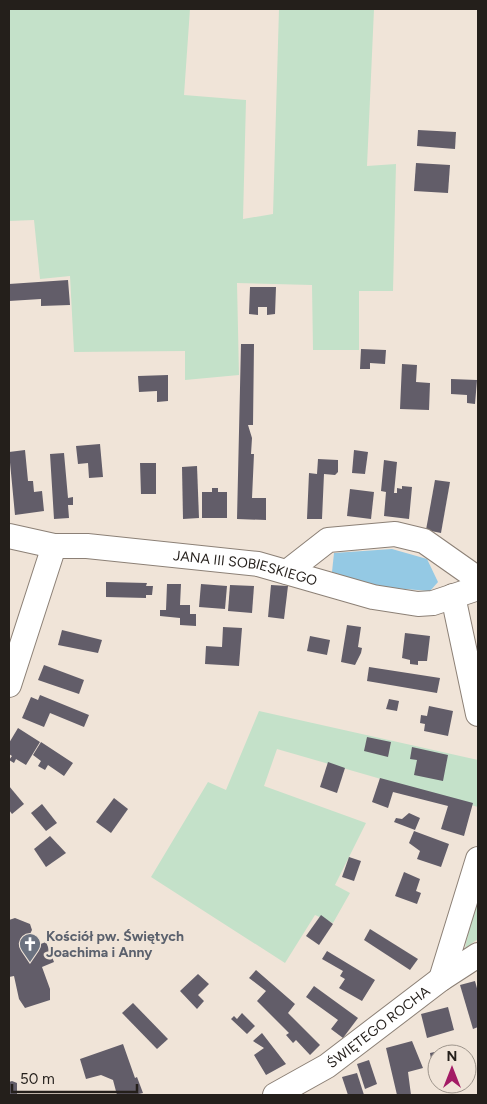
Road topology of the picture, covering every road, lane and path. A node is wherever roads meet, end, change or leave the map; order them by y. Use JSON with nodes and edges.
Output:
{"nodes":[{"id":1,"x":9,"y":536,"type":"edge"},
{"id":2,"x":54,"y":546,"type":"junction"},
{"id":3,"x":288,"y":572,"type":"junction"},
{"id":4,"x":478,"y":579,"type":"edge"},
{"id":5,"x":478,"y":588,"type":"edge"},
{"id":6,"x":453,"y":596,"type":"junction"},
{"id":7,"x":9,"y":685,"type":"edge"},
{"id":8,"x":478,"y":714,"type":"edge"},
{"id":9,"x":478,"y":859,"type":"edge"},
{"id":10,"x":478,"y":955,"type":"edge"},
{"id":11,"x":441,"y":979,"type":"junction"},
{"id":12,"x":275,"y":1095,"type":"edge"}],
"edges":[{"from":1,"to":2,"type":"street","name":"JANA III SOBIESKIEGO"},
{"from":2,"to":3,"type":"street","name":"JANA III SOBIESKIEGO"},
{"from":2,"to":7,"type":"street"},
{"from":3,"to":4,"type":"street"},
{"from":3,"to":6,"type":"street","name":"JANA III SOBIESKIEGO"},
{"from":5,"to":6,"type":"street","name":"JANA III SOBIESKIEGO"},
{"from":6,"to":8,"type":"street"},
{"from":9,"to":11,"type":"street"},
{"from":10,"to":11,"type":"street","name":"ŚWIĘTEGO ROCHA"},
{"from":11,"to":12,"type":"street","name":"ŚWIĘTEGO ROCHA"}]}
